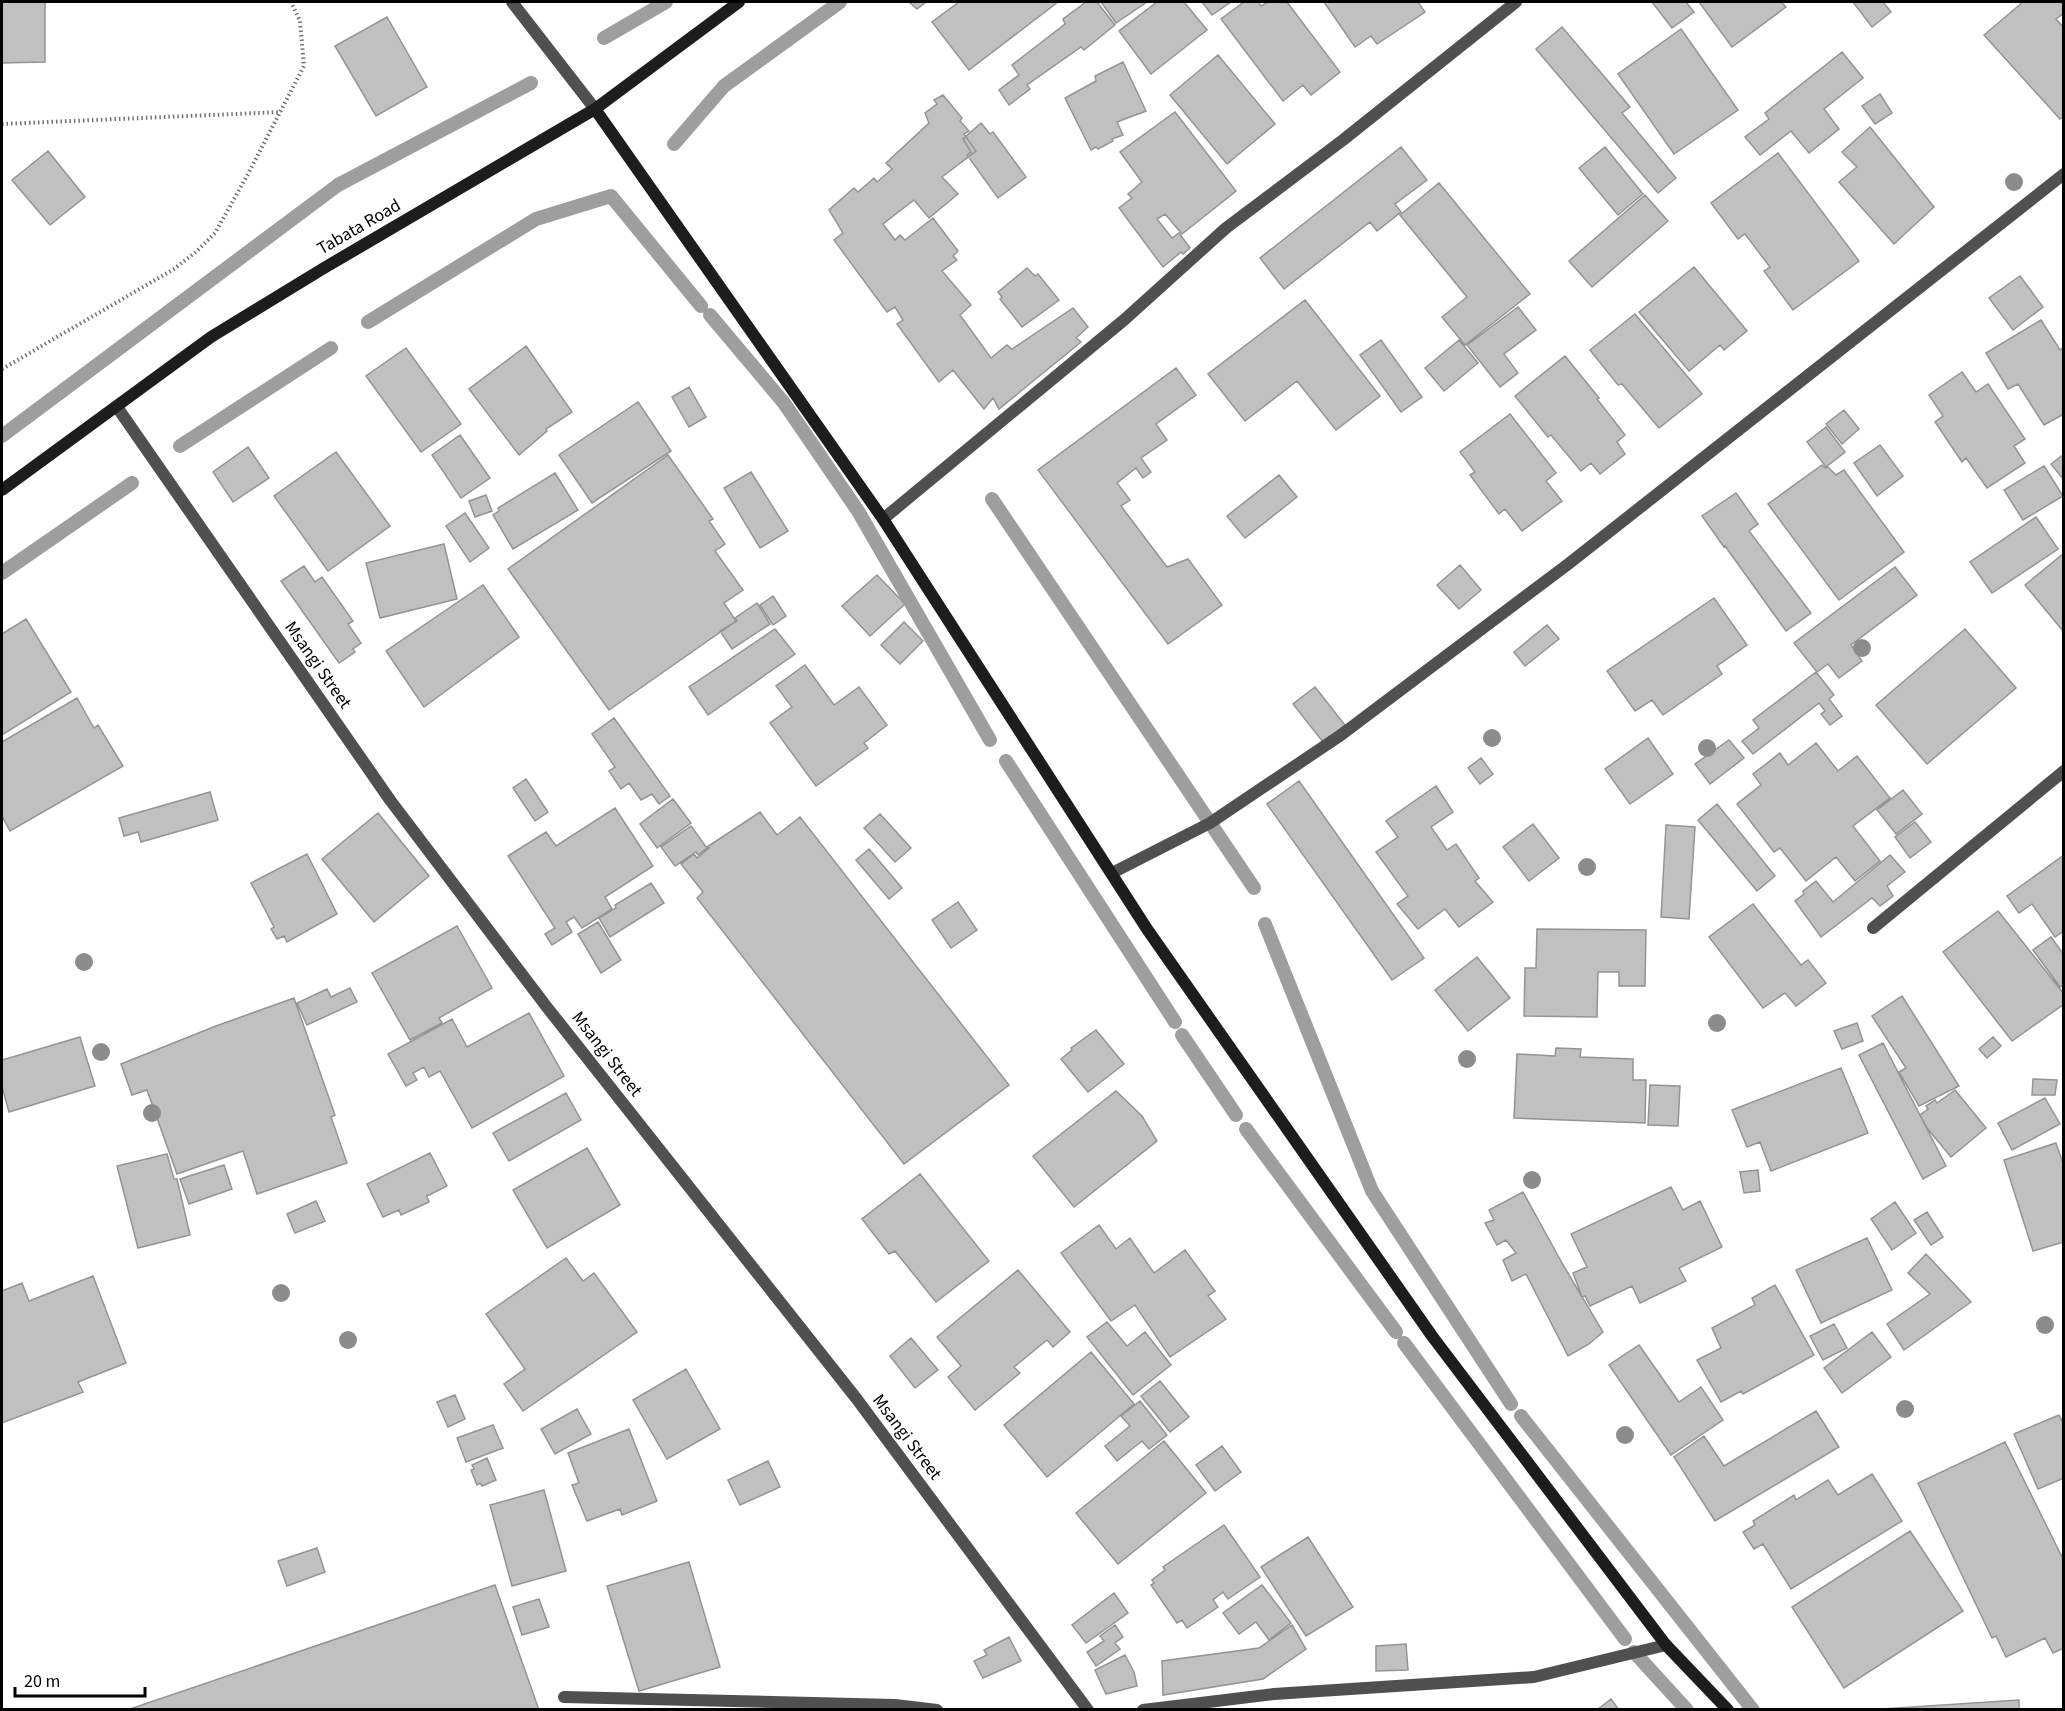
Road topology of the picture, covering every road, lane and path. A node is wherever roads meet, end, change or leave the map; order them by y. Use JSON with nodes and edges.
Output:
{"nodes":[{"id":1,"x":291,"y":2,"type":"edge"},
{"id":2,"x":512,"y":2,"type":"edge"},
{"id":3,"x":739,"y":2,"type":"edge"},
{"id":4,"x":1516,"y":2,"type":"edge"},
{"id":5,"x":595,"y":109,"type":"junction"},
{"id":6,"x":281,"y":112,"type":"junction"},
{"id":7,"x":2,"y":124,"type":"edge"},
{"id":8,"x":2064,"y":174,"type":"edge"},
{"id":9,"x":2,"y":369,"type":"edge"},
{"id":10,"x":117,"y":406,"type":"junction"},
{"id":11,"x":2,"y":490,"type":"edge"},
{"id":12,"x":883,"y":519,"type":"junction"},
{"id":13,"x":2064,"y":771,"type":"edge"},
{"id":14,"x":1112,"y":873,"type":"junction"},
{"id":15,"x":1873,"y":928,"type":"dead end"},
{"id":16,"x":1666,"y":1645,"type":"junction"},
{"id":17,"x":564,"y":1697,"type":"dead end"},
{"id":18,"x":937,"y":1710,"type":"edge"},
{"id":19,"x":1088,"y":1710,"type":"edge"},
{"id":20,"x":1143,"y":1710,"type":"edge"},
{"id":21,"x":1728,"y":1710,"type":"edge"}],
"edges":[{"from":1,"to":6,"type":"path"},
{"from":2,"to":5,"type":"street"},
{"from":3,"to":5,"type":"main road","name":"Tabata Road"},
{"from":4,"to":12,"type":"street"},
{"from":5,"to":10,"type":"main road","name":"Tabata Road"},
{"from":5,"to":12,"type":"main road"},
{"from":6,"to":7,"type":"path"},
{"from":6,"to":9,"type":"path"},
{"from":8,"to":14,"type":"street"},
{"from":10,"to":11,"type":"main road","name":"Tabata Road"},
{"from":10,"to":19,"type":"street","name":"Msangi Street"},
{"from":12,"to":14,"type":"main road"},
{"from":13,"to":15,"type":"street"},
{"from":14,"to":16,"type":"main road"},
{"from":16,"to":20,"type":"street"},
{"from":16,"to":21,"type":"main road"},
{"from":17,"to":18,"type":"street"}]}
